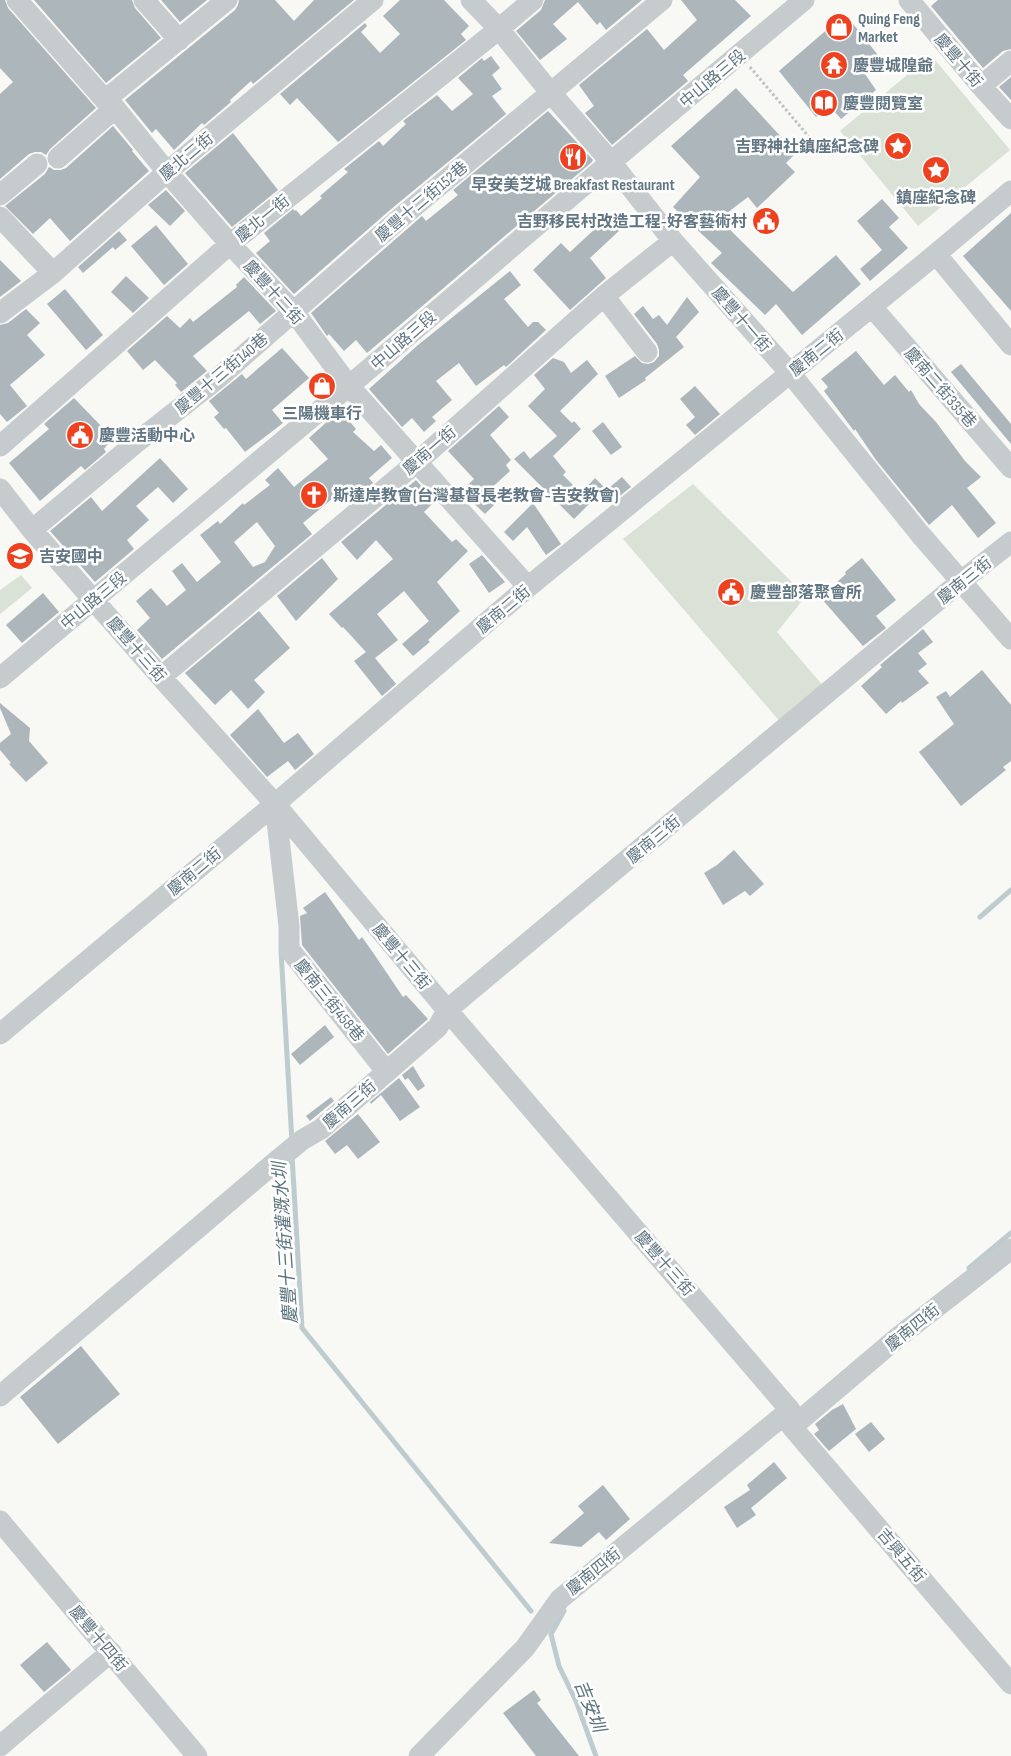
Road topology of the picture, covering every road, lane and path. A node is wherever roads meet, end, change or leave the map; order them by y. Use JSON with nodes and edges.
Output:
{"nodes":[{"id":1,"x":17,"y":0,"type":"edge"},
{"id":2,"x":144,"y":0,"type":"edge"},
{"id":3,"x":227,"y":0,"type":"edge"},
{"id":4,"x":373,"y":0,"type":"edge"},
{"id":5,"x":471,"y":0,"type":"edge"},
{"id":6,"x":533,"y":0,"type":"edge"},
{"id":7,"x":662,"y":0,"type":"edge"},
{"id":8,"x":804,"y":0,"type":"edge"},
{"id":9,"x":909,"y":0,"type":"edge"},
{"id":10,"x":499,"y":29,"type":"junction"},
{"id":11,"x":179,"y":40,"type":"junction"},
{"id":12,"x":740,"y":55,"type":"junction"},
{"id":13,"x":1011,"y":61,"type":"edge"},
{"id":14,"x":980,"y":86,"type":"junction"},
{"id":15,"x":550,"y":92,"type":"junction"},
{"id":16,"x":110,"y":104,"type":"junction"},
{"id":17,"x":1011,"y":119,"type":"edge"},
{"id":18,"x":820,"y":150,"type":"dead end"},
{"id":19,"x":58,"y":158,"type":"dead end"},
{"id":20,"x":611,"y":162,"type":"junction"},
{"id":21,"x":37,"y":164,"type":"dead end"},
{"id":22,"x":167,"y":172,"type":"junction"},
{"id":23,"x":1011,"y":190,"type":"edge"},
{"id":24,"x":0,"y":195,"type":"edge"},
{"id":25,"x":0,"y":217,"type":"edge"},
{"id":26,"x":674,"y":241,"type":"junction"},
{"id":27,"x":230,"y":244,"type":"junction"},
{"id":28,"x":936,"y":254,"type":"junction"},
{"id":29,"x":52,"y":273,"type":"junction"},
{"id":30,"x":604,"y":296,"type":"junction"},
{"id":31,"x":872,"y":307,"type":"junction"},
{"id":32,"x":294,"y":312,"type":"junction"},
{"id":33,"x":0,"y":313,"type":"edge"},
{"id":34,"x":1011,"y":345,"type":"edge"},
{"id":35,"x":647,"y":352,"type":"dead end"},
{"id":36,"x":790,"y":374,"type":"junction"},
{"id":37,"x":349,"y":386,"type":"junction"},
{"id":38,"x":0,"y":446,"type":"edge"},
{"id":39,"x":417,"y":462,"type":"junction"},
{"id":40,"x":1011,"y":468,"type":"edge"},
{"id":41,"x":0,"y":490,"type":"edge"},
{"id":42,"x":32,"y":530,"type":"junction"},
{"id":43,"x":1011,"y":542,"type":"edge"},
{"id":44,"x":960,"y":582,"type":"junction"},
{"id":45,"x":528,"y":587,"type":"junction"},
{"id":46,"x":94,"y":599,"type":"junction"},
{"id":47,"x":1011,"y":639,"type":"edge"},
{"id":48,"x":161,"y":677,"type":"junction"},
{"id":49,"x":0,"y":678,"type":"edge"},
{"id":50,"x":275,"y":804,"type":"junction"},
{"id":51,"x":447,"y":1010,"type":"junction"},
{"id":52,"x":0,"y":1034,"type":"edge"},
{"id":53,"x":386,"y":1072,"type":"junction"},
{"id":54,"x":1011,"y":1249,"type":"edge"},
{"id":55,"x":0,"y":1396,"type":"edge"},
{"id":56,"x":791,"y":1418,"type":"junction"},
{"id":57,"x":0,"y":1521,"type":"edge"},
{"id":58,"x":111,"y":1652,"type":"junction"},
{"id":59,"x":1011,"y":1684,"type":"edge"},
{"id":60,"x":0,"y":1746,"type":"edge"},
{"id":61,"x":197,"y":1756,"type":"edge"},
{"id":62,"x":419,"y":1756,"type":"edge"}],
"edges":[{"from":1,"to":16,"type":"street","name":"慶豐十二街"},
{"from":2,"to":11,"type":"street"},
{"from":3,"to":11,"type":"street"},
{"from":4,"to":22,"type":"street","name":"慶北二街"},
{"from":5,"to":10,"type":"street","name":"慶豐十一街"},
{"from":6,"to":10,"type":"street","name":"慶北一街"},
{"from":7,"to":15,"type":"street","name":"慶豐十二街152巷"},
{"from":8,"to":12,"type":"street","name":"中山路三段"},
{"from":9,"to":14,"type":"street","name":"慶豐十街"},
{"from":10,"to":15,"type":"street","name":"慶豐十一街"},
{"from":10,"to":27,"type":"street","name":"慶北一街"},
{"from":11,"to":16,"type":"street"},
{"from":12,"to":18,"type":"path"},
{"from":12,"to":20,"type":"street","name":"中山路三段"},
{"from":13,"to":14,"type":"street"},
{"from":14,"to":17,"type":"street","name":"慶豐十街"},
{"from":15,"to":20,"type":"street","name":"慶豐十一街"},
{"from":15,"to":32,"type":"street","name":"慶豐十二街152巷"},
{"from":16,"to":19,"type":"street"},
{"from":16,"to":22,"type":"street","name":"慶豐十二街"},
{"from":20,"to":26,"type":"street","name":"慶豐十一街"},
{"from":20,"to":37,"type":"street","name":"中山路三段"},
{"from":21,"to":24,"type":"street"},
{"from":22,"to":27,"type":"street","name":"慶豐十二街"},
{"from":22,"to":29,"type":"street","name":"慶北二街"},
{"from":23,"to":28,"type":"street","name":"慶南二街"},
{"from":25,"to":29,"type":"street"},
{"from":26,"to":30,"type":"street","name":"慶南一街"},
{"from":26,"to":36,"type":"street","name":"慶豐十一街"},
{"from":27,"to":32,"type":"street","name":"慶豐十二街"},
{"from":27,"to":38,"type":"street","name":"慶北一街"},
{"from":28,"to":31,"type":"street","name":"慶南二街"},
{"from":28,"to":34,"type":"street"},
{"from":29,"to":33,"type":"street","name":"慶北二街"},
{"from":30,"to":35,"type":"street"},
{"from":30,"to":39,"type":"street","name":"慶南一街"},
{"from":31,"to":36,"type":"street","name":"慶南二街"},
{"from":31,"to":40,"type":"street","name":"慶南二街335巷"},
{"from":32,"to":37,"type":"street","name":"慶豐十二街"},
{"from":32,"to":42,"type":"street","name":"慶豐十三街140巷"},
{"from":36,"to":44,"type":"street","name":"慶豐十一街"},
{"from":36,"to":45,"type":"street","name":"慶南二街"},
{"from":37,"to":39,"type":"street","name":"慶豐十二街"},
{"from":37,"to":46,"type":"street","name":"中山路三段"},
{"from":39,"to":45,"type":"street","name":"慶豐十二街"},
{"from":39,"to":48,"type":"street","name":"慶南一街"},
{"from":41,"to":42,"type":"street","name":"慶豐十三街"},
{"from":42,"to":46,"type":"street","name":"慶豐十三街"},
{"from":43,"to":44,"type":"street","name":"慶南三街"},
{"from":44,"to":47,"type":"street","name":"慶豐十一街"},
{"from":44,"to":51,"type":"street","name":"慶南三街"},
{"from":45,"to":50,"type":"street","name":"慶南二街"},
{"from":46,"to":48,"type":"street","name":"慶豐十三街"},
{"from":46,"to":49,"type":"street","name":"中山路三段"},
{"from":48,"to":50,"type":"street","name":"慶豐十三街"},
{"from":50,"to":51,"type":"street","name":"慶豐十三街"},
{"from":50,"to":52,"type":"street","name":"慶南二街"},
{"from":50,"to":53,"type":"street","name":"慶南三街458巷"},
{"from":51,"to":53,"type":"street","name":"慶南三街"},
{"from":51,"to":56,"type":"street","name":"慶豐十三街"},
{"from":53,"to":55,"type":"street","name":"慶南三街"},
{"from":54,"to":56,"type":"street","name":"慶南四街"},
{"from":56,"to":59,"type":"street","name":"吉興五街"},
{"from":56,"to":62,"type":"street","name":"慶南四街"},
{"from":57,"to":58,"type":"street","name":"慶豐十四街"},
{"from":58,"to":60,"type":"street"},
{"from":58,"to":61,"type":"street","name":"慶豐十四街"}]}
